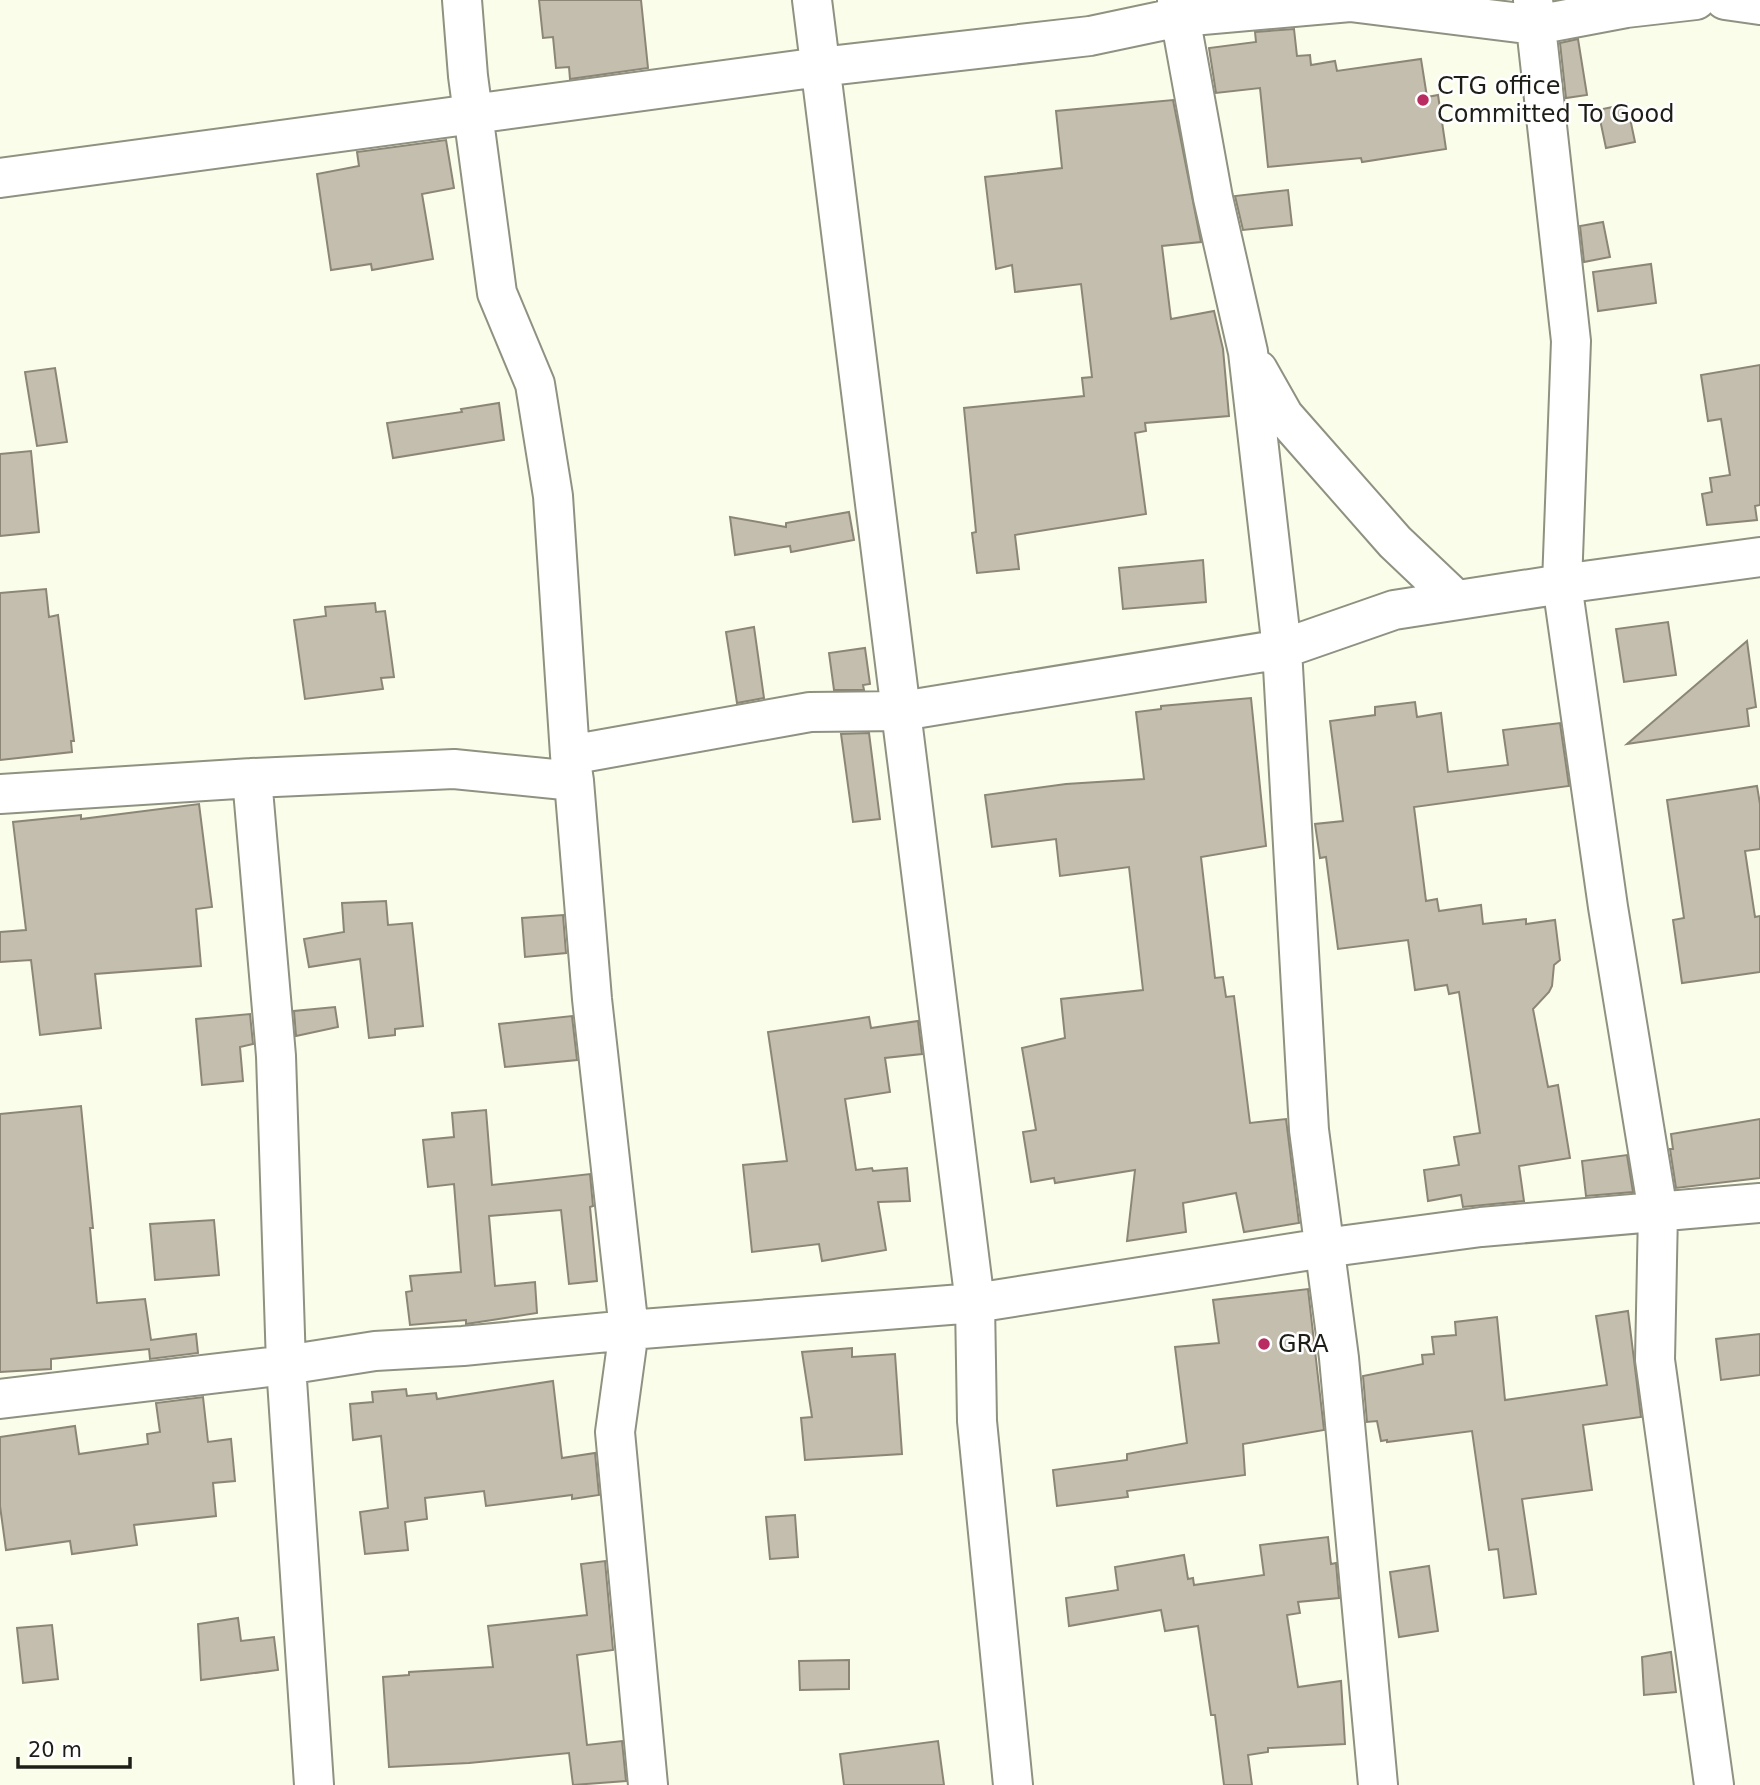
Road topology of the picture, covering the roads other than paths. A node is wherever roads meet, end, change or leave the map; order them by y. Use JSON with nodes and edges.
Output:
{"nodes":[{"id":1,"x":462,"y":0,"type":"edge"},
{"id":2,"x":812,"y":0,"type":"edge"},
{"id":3,"x":1696,"y":0,"type":"edge"},
{"id":4,"x":1725,"y":0,"type":"edge"},
{"id":5,"x":1760,"y":5,"type":"edge"},
{"id":6,"x":1179,"y":8,"type":"edge"},
{"id":7,"x":1534,"y":12,"type":"edge"},
{"id":8,"x":820,"y":67,"type":"junction"},
{"id":9,"x":473,"y":113,"type":"junction"},
{"id":10,"x":0,"y":178,"type":"edge"},
{"id":11,"x":1248,"y":352,"type":"junction"},
{"id":12,"x":1760,"y":557,"type":"edge"},
{"id":13,"x":1562,"y":583,"type":"junction"},
{"id":14,"x":1455,"y":599,"type":"junction"},
{"id":15,"x":1282,"y":649,"type":"junction"},
{"id":16,"x":902,"y":710,"type":"junction"},
{"id":17,"x":572,"y":768,"type":"junction"},
{"id":18,"x":252,"y":778,"type":"junction"},
{"id":19,"x":0,"y":794,"type":"edge"},
{"id":20,"x":1760,"y":1203,"type":"edge"},
{"id":21,"x":1658,"y":1212,"type":"junction"},
{"id":22,"x":1324,"y":1248,"type":"junction"},
{"id":23,"x":975,"y":1303,"type":"junction"},
{"id":24,"x":629,"y":1330,"type":"junction"},
{"id":25,"x":286,"y":1365,"type":"junction"},
{"id":26,"x":0,"y":1399,"type":"edge"},
{"id":27,"x":314,"y":1785,"type":"edge"},
{"id":28,"x":648,"y":1785,"type":"edge"},
{"id":29,"x":1013,"y":1785,"type":"edge"},
{"id":30,"x":1378,"y":1785,"type":"edge"},
{"id":31,"x":1714,"y":1785,"type":"edge"}],
"edges":[{"from":1,"to":9,"type":"street"},
{"from":2,"to":8,"type":"street"},
{"from":3,"to":7,"type":"street"},
{"from":4,"to":5,"type":"street"},
{"from":6,"to":7,"type":"street"},
{"from":6,"to":8,"type":"street"},
{"from":6,"to":11,"type":"street"},
{"from":7,"to":13,"type":"street"},
{"from":8,"to":9,"type":"street"},
{"from":8,"to":16,"type":"street"},
{"from":9,"to":10,"type":"street"},
{"from":9,"to":17,"type":"street"},
{"from":11,"to":14,"type":"street"},
{"from":11,"to":15,"type":"street"},
{"from":12,"to":13,"type":"street"},
{"from":13,"to":14,"type":"street"},
{"from":13,"to":21,"type":"street"},
{"from":14,"to":15,"type":"street"},
{"from":15,"to":16,"type":"street"},
{"from":15,"to":22,"type":"street"},
{"from":16,"to":17,"type":"street"},
{"from":16,"to":23,"type":"street"},
{"from":17,"to":18,"type":"street"},
{"from":17,"to":24,"type":"street"},
{"from":18,"to":19,"type":"street"},
{"from":18,"to":25,"type":"street"},
{"from":20,"to":21,"type":"street"},
{"from":21,"to":22,"type":"street"},
{"from":21,"to":31,"type":"street"},
{"from":22,"to":23,"type":"street"},
{"from":22,"to":30,"type":"street"},
{"from":23,"to":24,"type":"street"},
{"from":23,"to":29,"type":"street"},
{"from":24,"to":25,"type":"street"},
{"from":24,"to":28,"type":"street"},
{"from":25,"to":26,"type":"street"},
{"from":25,"to":27,"type":"street"}]}
